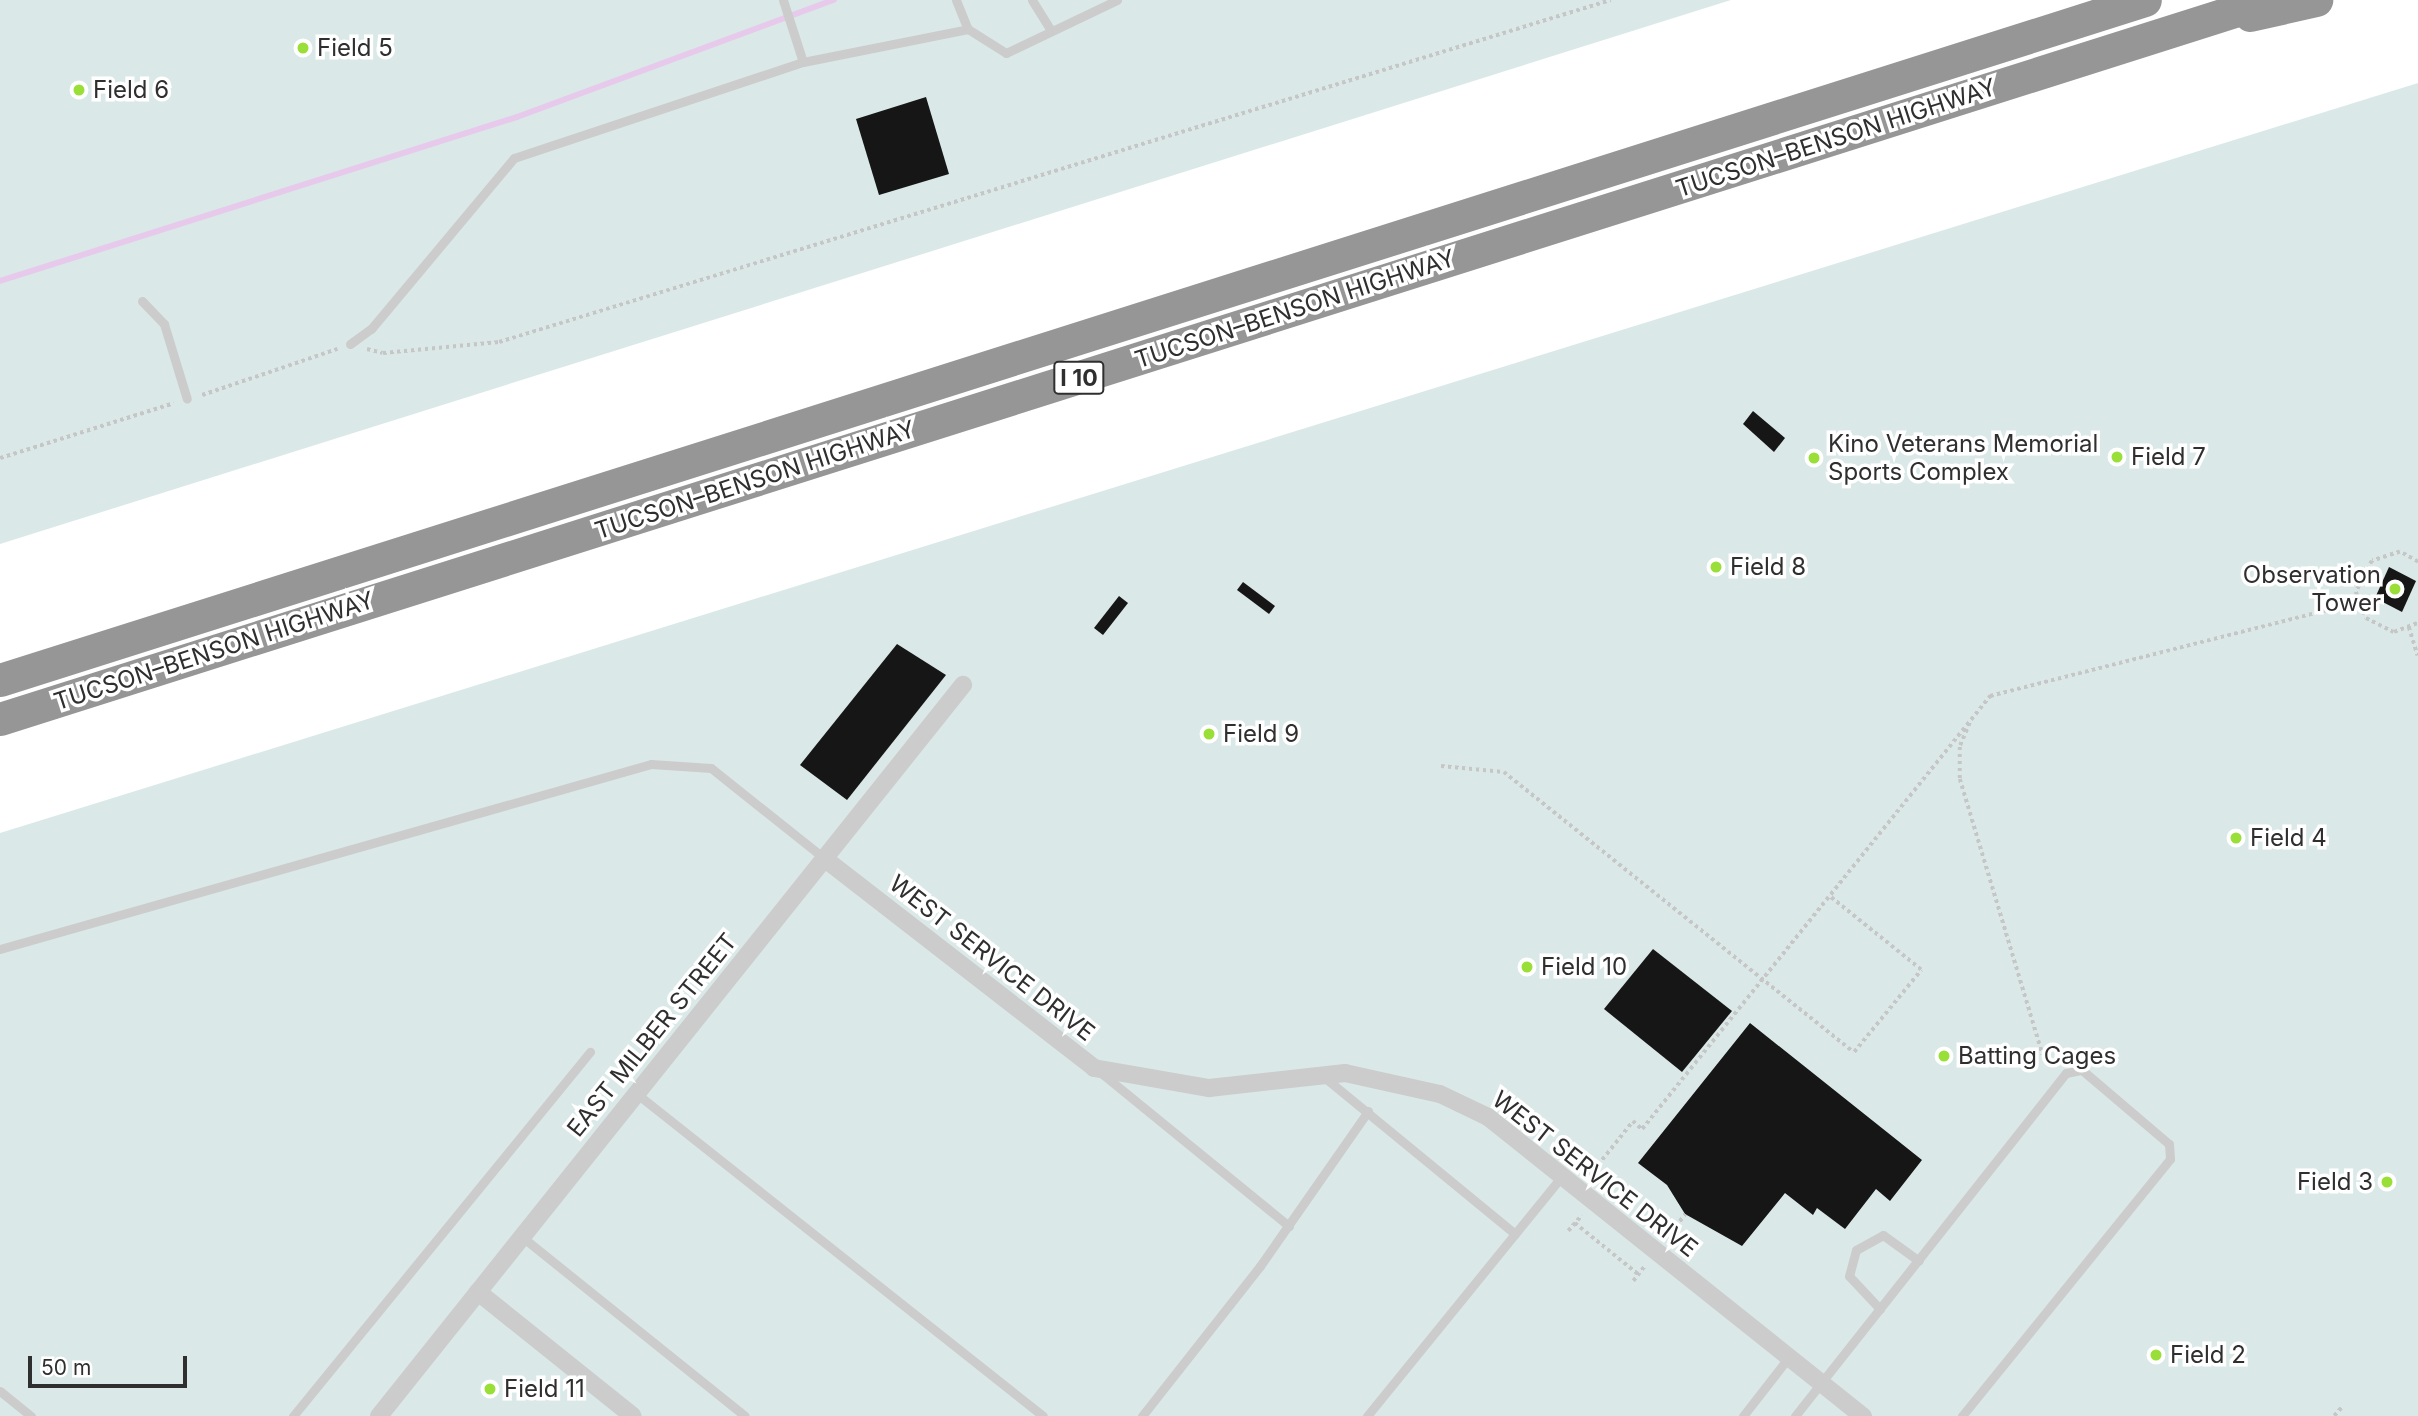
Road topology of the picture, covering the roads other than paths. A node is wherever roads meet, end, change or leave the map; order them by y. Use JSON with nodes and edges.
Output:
{"nodes":[{"id":1,"x":956,"y":0,"type":"edge"},
{"id":2,"x":1032,"y":0,"type":"edge"},
{"id":3,"x":1117,"y":0,"type":"edge"},
{"id":4,"x":2145,"y":0,"type":"edge"},
{"id":5,"x":2270,"y":0,"type":"edge"},
{"id":6,"x":2316,"y":0,"type":"edge"},
{"id":7,"x":784,"y":4,"type":"edge"},
{"id":8,"x":1096,"y":4,"type":"edge"},
{"id":9,"x":968,"y":29,"type":"junction"},
{"id":10,"x":1051,"y":31,"type":"junction"},
{"id":11,"x":2159,"y":37,"type":"junction"},
{"id":12,"x":803,"y":62,"type":"junction"},
{"id":13,"x":142,"y":301,"type":"dead end"},
{"id":14,"x":350,"y":344,"type":"road end"},
{"id":15,"x":187,"y":399,"type":"road end"},
{"id":16,"x":0,"y":680,"type":"edge"},
{"id":17,"x":963,"y":685,"type":"dead end"},
{"id":18,"x":0,"y":719,"type":"edge"},
{"id":19,"x":825,"y":859,"type":"junction"},
{"id":20,"x":0,"y":949,"type":"edge"},
{"id":21,"x":590,"y":1052,"type":"dead end"},
{"id":22,"x":1094,"y":1068,"type":"junction"},
{"id":23,"x":1322,"y":1075,"type":"junction"},
{"id":24,"x":637,"y":1094,"type":"junction"},
{"id":25,"x":1368,"y":1111,"type":"junction"},
{"id":26,"x":1563,"y":1175,"type":"junction"},
{"id":27,"x":1289,"y":1226,"type":"junction"},
{"id":28,"x":1515,"y":1234,"type":"junction"},
{"id":29,"x":522,"y":1236,"type":"junction"},
{"id":30,"x":1919,"y":1261,"type":"junction"},
{"id":31,"x":478,"y":1292,"type":"junction"},
{"id":32,"x":1880,"y":1309,"type":"junction"},
{"id":33,"x":1789,"y":1357,"type":"junction"},
{"id":34,"x":1821,"y":1383,"type":"junction"},
{"id":35,"x":0,"y":1391,"type":"edge"},
{"id":36,"x":31,"y":1416,"type":"edge"},
{"id":37,"x":293,"y":1416,"type":"edge"},
{"id":38,"x":379,"y":1416,"type":"edge"},
{"id":39,"x":633,"y":1416,"type":"edge"},
{"id":40,"x":745,"y":1416,"type":"edge"},
{"id":41,"x":1043,"y":1416,"type":"edge"},
{"id":42,"x":1142,"y":1416,"type":"edge"},
{"id":43,"x":1367,"y":1416,"type":"edge"},
{"id":44,"x":1743,"y":1416,"type":"edge"},
{"id":45,"x":1795,"y":1416,"type":"edge"},
{"id":46,"x":1863,"y":1416,"type":"edge"},
{"id":47,"x":1962,"y":1416,"type":"edge"}],
"edges":[{"from":1,"to":9,"type":"lane"},
{"from":2,"to":10,"type":"lane"},
{"from":3,"to":8,"type":"lane"},
{"from":4,"to":16,"type":"highway","name":"TUCSON–BENSON HIGHWAY","number":"I 10"},
{"from":5,"to":11,"type":"highway","name":"TUCSON–BENSON HIGHWAY","number":"I 10"},
{"from":6,"to":11,"type":"highway"},
{"from":7,"to":12,"type":"lane"},
{"from":8,"to":10,"type":"lane"},
{"from":9,"to":10,"type":"lane"},
{"from":9,"to":12,"type":"lane"},
{"from":11,"to":18,"type":"highway","name":"TUCSON–BENSON HIGHWAY","number":"I 10"},
{"from":12,"to":14,"type":"lane"},
{"from":13,"to":15,"type":"lane"},
{"from":17,"to":19,"type":"street","name":"EAST MILBER STREET"},
{"from":19,"to":20,"type":"lane"},
{"from":19,"to":22,"type":"street","name":"WEST SERVICE DRIVE"},
{"from":19,"to":24,"type":"street","name":"EAST MILBER STREET"},
{"from":21,"to":37,"type":"lane"},
{"from":22,"to":23,"type":"street","name":"WEST SERVICE DRIVE"},
{"from":22,"to":27,"type":"lane"},
{"from":23,"to":25,"type":"lane"},
{"from":23,"to":26,"type":"street","name":"WEST SERVICE DRIVE"},
{"from":24,"to":29,"type":"street","name":"EAST MILBER STREET"},
{"from":24,"to":41,"type":"lane"},
{"from":25,"to":27,"type":"lane"},
{"from":25,"to":28,"type":"lane"},
{"from":26,"to":28,"type":"lane"},
{"from":26,"to":33,"type":"street","name":"WEST SERVICE DRIVE"},
{"from":27,"to":42,"type":"lane"},
{"from":28,"to":43,"type":"lane"},
{"from":29,"to":31,"type":"street","name":"EAST MILBER STREET"},
{"from":29,"to":40,"type":"lane"},
{"from":30,"to":32,"type":"lane"},
{"from":30,"to":32,"type":"lane"},
{"from":30,"to":47,"type":"lane"},
{"from":31,"to":38,"type":"street","name":"EAST MILBER STREET"},
{"from":31,"to":39,"type":"street"},
{"from":32,"to":34,"type":"lane"},
{"from":33,"to":34,"type":"street","name":"WEST SERVICE DRIVE"},
{"from":33,"to":44,"type":"lane"},
{"from":34,"to":45,"type":"lane"},
{"from":34,"to":46,"type":"street","name":"WEST SERVICE DRIVE"},
{"from":35,"to":36,"type":"lane"}]}
